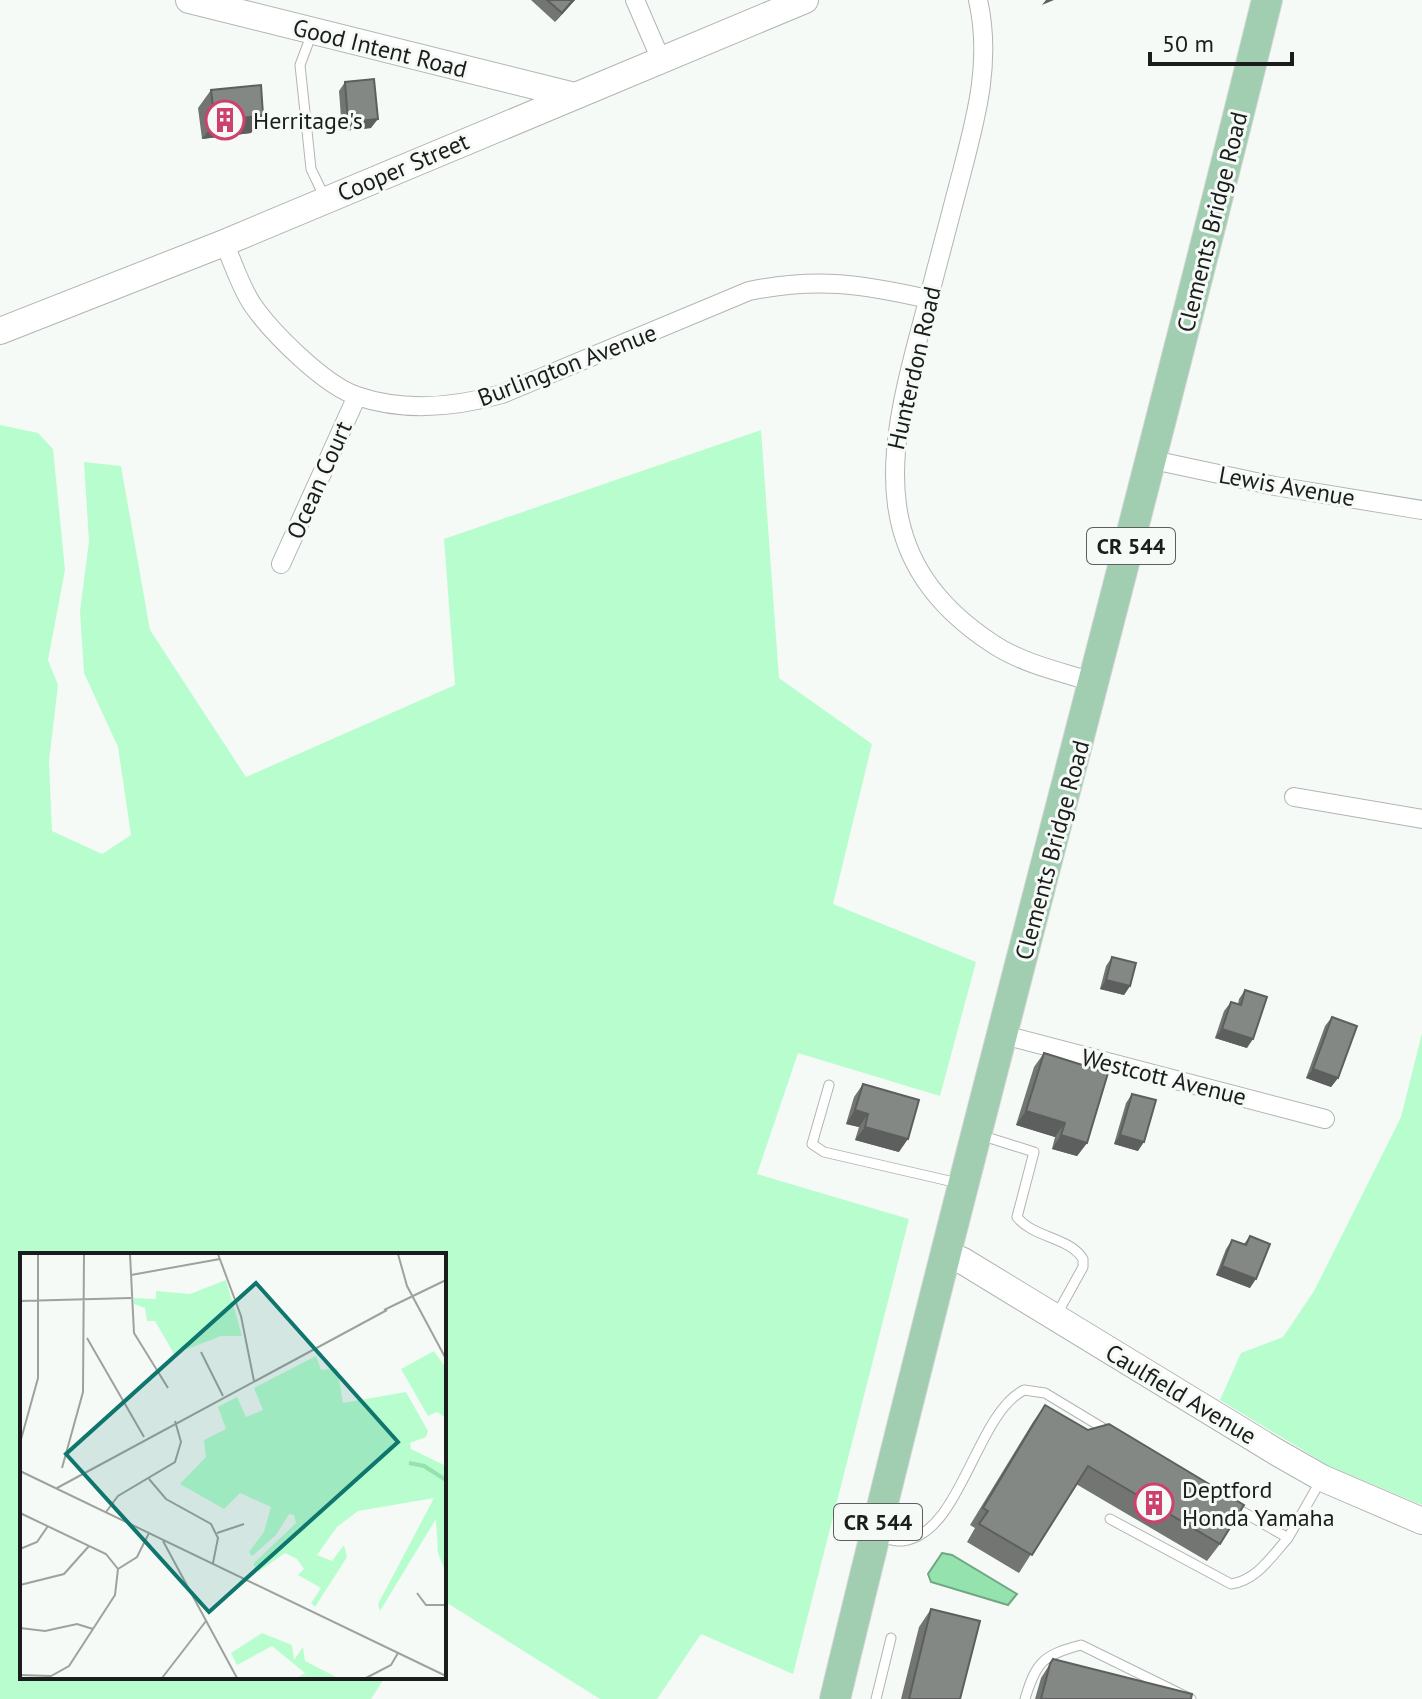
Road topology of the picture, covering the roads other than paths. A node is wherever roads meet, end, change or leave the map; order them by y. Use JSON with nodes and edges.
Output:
{"nodes":[{"id":1,"x":189,"y":0,"type":"edge"},
{"id":2,"x":635,"y":0,"type":"edge"},
{"id":3,"x":805,"y":0,"type":"edge"},
{"id":4,"x":978,"y":0,"type":"edge"},
{"id":5,"x":1267,"y":0,"type":"edge"},
{"id":6,"x":313,"y":31,"type":"junction"},
{"id":7,"x":661,"y":60,"type":"junction"},
{"id":8,"x":571,"y":95,"type":"junction"},
{"id":9,"x":326,"y":199,"type":"junction"},
{"id":10,"x":224,"y":243,"type":"junction"},
{"id":11,"x":928,"y":299,"type":"junction"},
{"id":12,"x":0,"y":331,"type":"edge"},
{"id":13,"x":357,"y":396,"type":"junction"},
{"id":14,"x":1153,"y":460,"type":"junction"},
{"id":15,"x":1422,"y":510,"type":"edge"},
{"id":16,"x":281,"y":564,"type":"dead end"},
{"id":17,"x":1096,"y":683,"type":"junction"},
{"id":18,"x":1294,"y":797,"type":"dead end"},
{"id":19,"x":1422,"y":819,"type":"edge"},
{"id":20,"x":1004,"y":1035,"type":"junction"},
{"id":21,"x":829,"y":1085,"type":"dead end"},
{"id":22,"x":1325,"y":1119,"type":"dead end"},
{"id":23,"x":978,"y":1135,"type":"junction"},
{"id":24,"x":965,"y":1185,"type":"junction"},
{"id":25,"x":946,"y":1254,"type":"junction"},
{"id":26,"x":1055,"y":1317,"type":"junction"},
{"id":27,"x":1112,"y":1434,"type":"edge"},
{"id":28,"x":1322,"y":1478,"type":"junction"},
{"id":29,"x":1220,"y":1498,"type":"edge"},
{"id":30,"x":1110,"y":1519,"type":"dead end"},
{"id":31,"x":1422,"y":1521,"type":"edge"},
{"id":32,"x":874,"y":1535,"type":"junction"},
{"id":33,"x":1288,"y":1538,"type":"junction"},
{"id":34,"x":891,"y":1638,"type":"dead end"},
{"id":35,"x":835,"y":1699,"type":"edge"},
{"id":36,"x":876,"y":1699,"type":"edge"},
{"id":37,"x":1025,"y":1699,"type":"edge"},
{"id":38,"x":1191,"y":1699,"type":"edge"}],
"edges":[{"from":1,"to":6,"type":"main road","name":"Good Intent Road"},
{"from":2,"to":7,"type":"street"},
{"from":3,"to":7,"type":"main road","name":"Cooper Street"},
{"from":4,"to":11,"type":"street","name":"Hunterdon Road"},
{"from":5,"to":14,"type":"main road","name":"Clements Bridge Road","number":"CR 544"},
{"from":6,"to":8,"type":"main road","name":"Good Intent Road"},
{"from":6,"to":9,"type":"lane"},
{"from":7,"to":8,"type":"main road","name":"Cooper Street"},
{"from":8,"to":9,"type":"main road","name":"Cooper Street"},
{"from":9,"to":10,"type":"main road","name":"Cooper Street"},
{"from":10,"to":12,"type":"main road","name":"Cooper Street"},
{"from":10,"to":13,"type":"street","name":"Burlington Avenue"},
{"from":11,"to":13,"type":"street","name":"Burlington Avenue"},
{"from":11,"to":17,"type":"street","name":"Hunterdon Road"},
{"from":13,"to":16,"type":"street","name":"Ocean Court"},
{"from":14,"to":15,"type":"street","name":"Lewis Avenue"},
{"from":14,"to":17,"type":"main road","name":"Clements Bridge Road","number":"CR 544"},
{"from":17,"to":20,"type":"main road","name":"Clements Bridge Road","number":"CR 544"},
{"from":18,"to":19,"type":"street"},
{"from":20,"to":22,"type":"street","name":"Westcott Avenue"},
{"from":20,"to":23,"type":"main road","name":"Clements Bridge Road","number":"CR 544"},
{"from":21,"to":24,"type":"lane"},
{"from":23,"to":24,"type":"main road","name":"Clements Bridge Road","number":"CR 544"},
{"from":23,"to":26,"type":"lane"},
{"from":24,"to":25,"type":"main road","name":"Clements Bridge Road","number":"CR 544"},
{"from":25,"to":26,"type":"main road","name":"Caulfield Avenue"},
{"from":25,"to":32,"type":"main road","name":"Clements Bridge Road","number":"CR 544"},
{"from":26,"to":28,"type":"main road","name":"Caulfield Avenue"},
{"from":27,"to":32,"type":"lane"},
{"from":28,"to":31,"type":"main road","name":"Caulfield Avenue"},
{"from":28,"to":33,"type":"lane"},
{"from":29,"to":33,"type":"lane"},
{"from":30,"to":33,"type":"lane"},
{"from":32,"to":35,"type":"main road","name":"Clements Bridge Road","number":"CR 544"},
{"from":34,"to":36,"type":"lane"},
{"from":37,"to":38,"type":"lane"}]}
